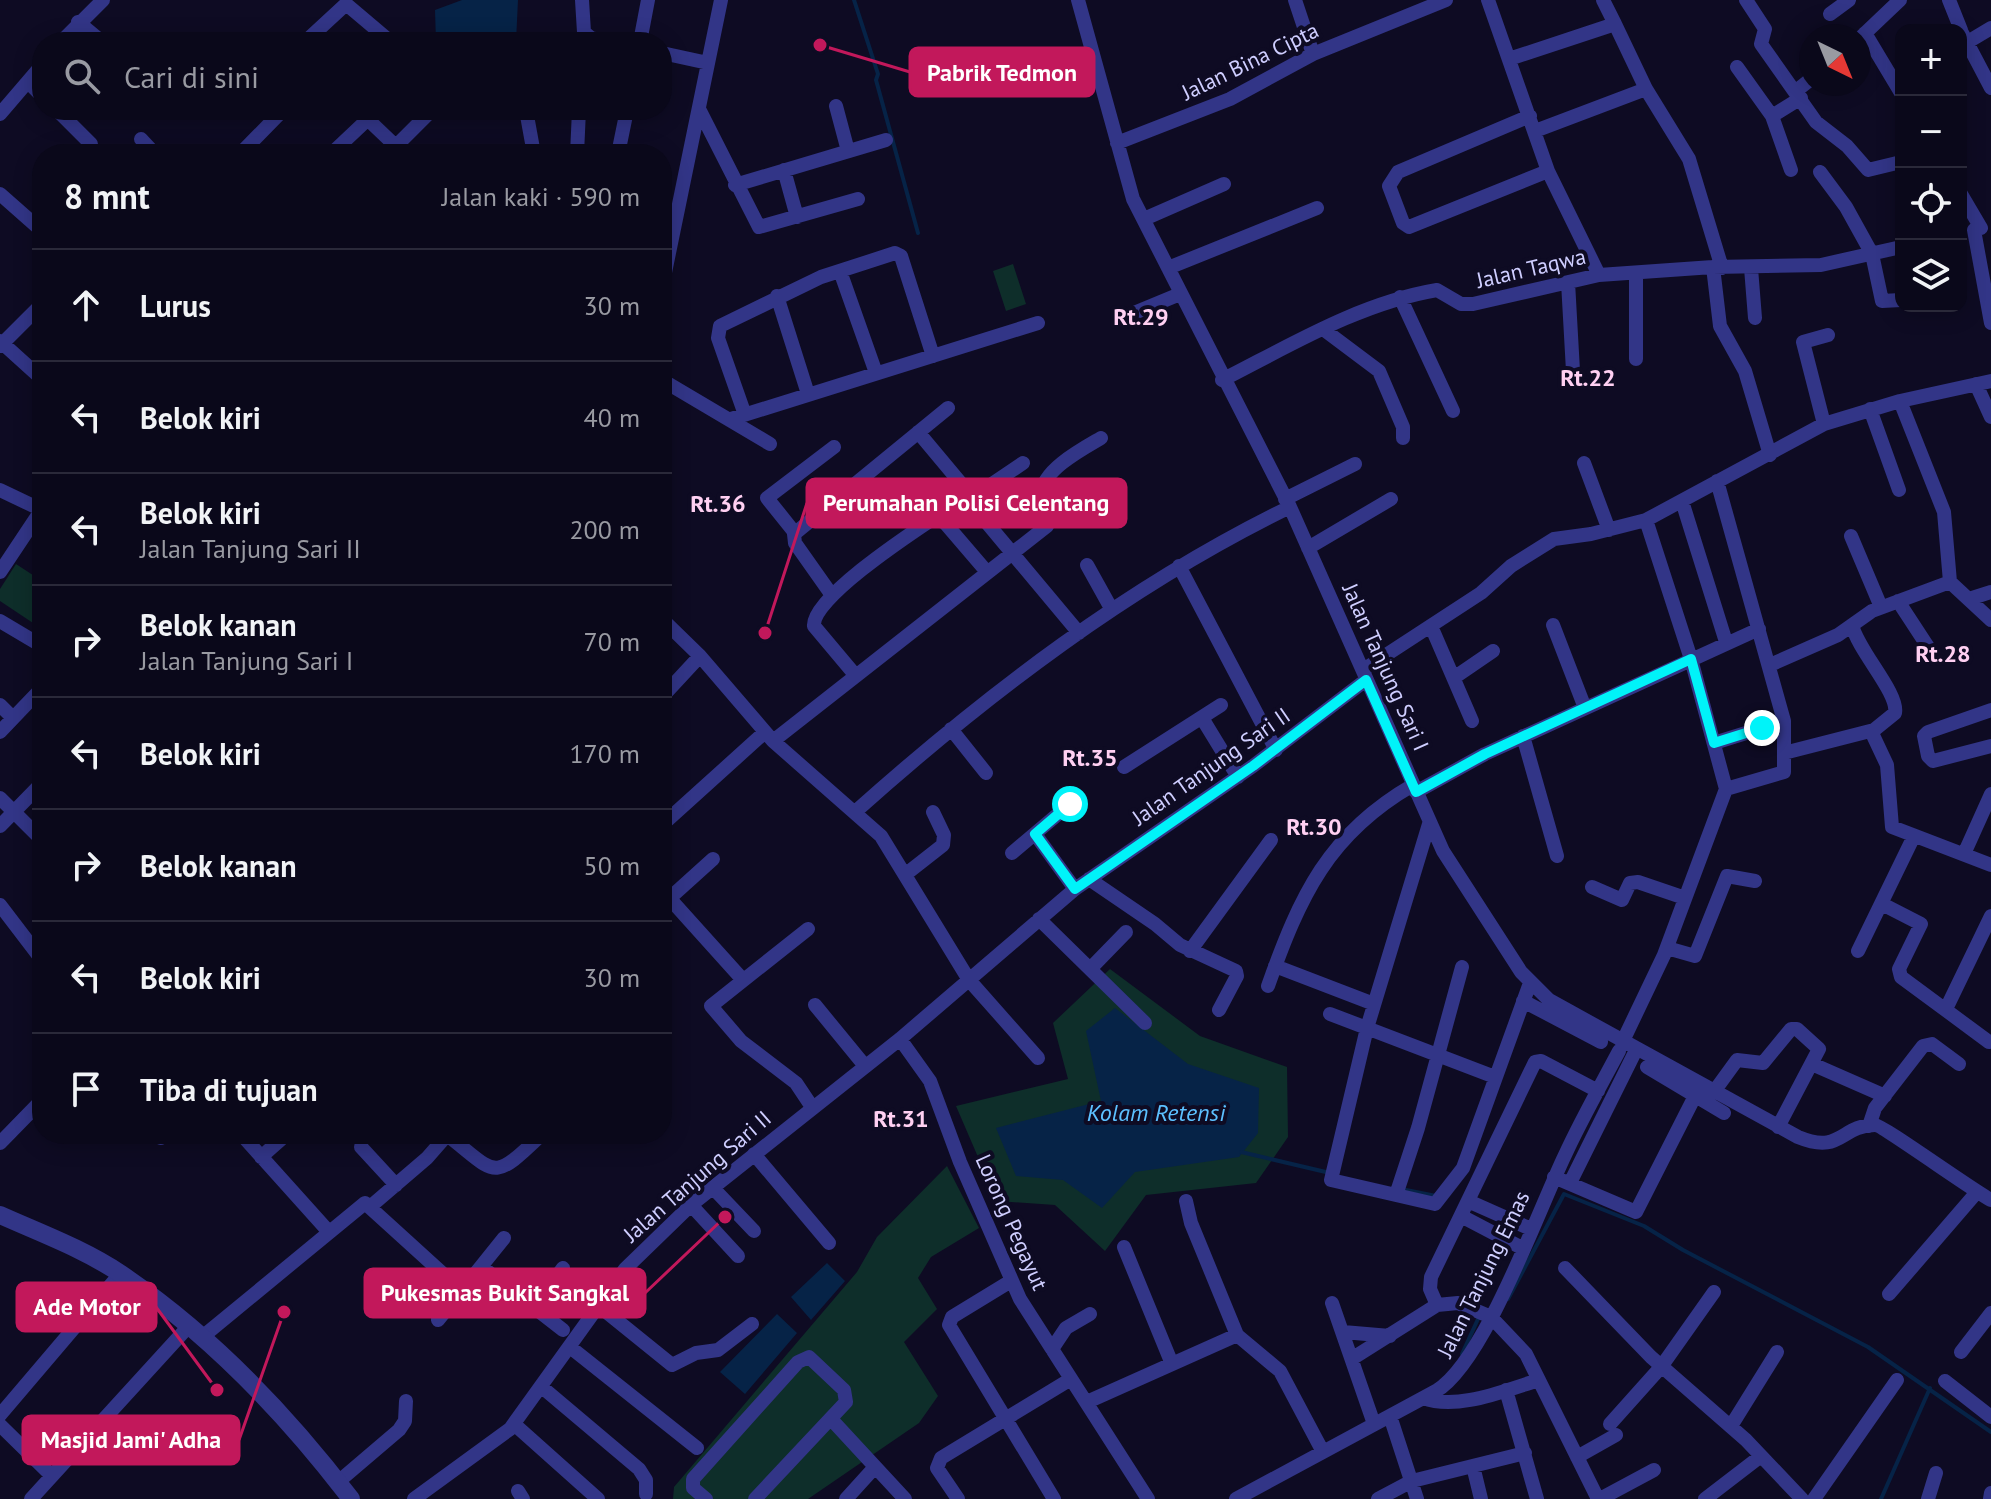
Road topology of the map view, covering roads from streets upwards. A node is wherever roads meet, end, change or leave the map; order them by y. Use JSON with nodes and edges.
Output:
{"nodes":[{"id":1,"x":103,"y":0,"type":"edge"},
{"id":2,"x":582,"y":0,"type":"edge"},
{"id":3,"x":648,"y":0,"type":"edge"},
{"id":4,"x":721,"y":0,"type":"edge"},
{"id":5,"x":1078,"y":0,"type":"edge"},
{"id":6,"x":1295,"y":0,"type":"edge"},
{"id":7,"x":1446,"y":0,"type":"edge"},
{"id":8,"x":1488,"y":0,"type":"edge"},
{"id":9,"x":1603,"y":0,"type":"edge"},
{"id":10,"x":1746,"y":0,"type":"edge"},
{"id":11,"x":1849,"y":0,"type":"edge"},
{"id":12,"x":1900,"y":0,"type":"edge"},
{"id":13,"x":1949,"y":0,"type":"edge"},
{"id":14,"x":1424,"y":4,"type":"edge"},
{"id":15,"x":1830,"y":14,"type":"dead end"},
{"id":16,"x":78,"y":22,"type":"junction"},
{"id":17,"x":1615,"y":24,"type":"junction"},
{"id":18,"x":1958,"y":24,"type":"edge"},
{"id":19,"x":1871,"y":27,"type":"edge"},
{"id":20,"x":1991,"y":28,"type":"edge"},
{"id":21,"x":70,"y":32,"type":"edge"},
{"id":22,"x":90,"y":32,"type":"edge"},
{"id":23,"x":316,"y":32,"type":"edge"},
{"id":24,"x":379,"y":32,"type":"edge"},
{"id":25,"x":584,"y":32,"type":"edge"},
{"id":26,"x":642,"y":32,"type":"edge"},
{"id":27,"x":1967,"y":34,"type":"edge"},
{"id":28,"x":1967,"y":44,"type":"edge"},
{"id":29,"x":1871,"y":49,"type":"edge"},
{"id":30,"x":1313,"y":54,"type":"junction"},
{"id":31,"x":672,"y":55,"type":"edge"},
{"id":32,"x":1509,"y":59,"type":"junction"},
{"id":33,"x":708,"y":63,"type":"junction"},
{"id":34,"x":1737,"y":67,"type":"dead end"},
{"id":35,"x":32,"y":77,"type":"edge"},
{"id":36,"x":28,"y":82,"type":"junction"},
{"id":37,"x":1895,"y":84,"type":"edge"},
{"id":38,"x":32,"y":86,"type":"edge"},
{"id":39,"x":1991,"y":88,"type":"edge"},
{"id":40,"x":1646,"y":89,"type":"junction"},
{"id":41,"x":1798,"y":95,"type":"junction"},
{"id":42,"x":836,"y":106,"type":"dead end"},
{"id":43,"x":699,"y":109,"type":"junction"},
{"id":44,"x":0,"y":114,"type":"edge"},
{"id":45,"x":1772,"y":116,"type":"junction"},
{"id":46,"x":67,"y":120,"type":"edge"},
{"id":47,"x":273,"y":120,"type":"edge"},
{"id":48,"x":358,"y":120,"type":"edge"},
{"id":49,"x":369,"y":120,"type":"edge"},
{"id":50,"x":424,"y":120,"type":"edge"},
{"id":51,"x":528,"y":120,"type":"edge"},
{"id":52,"x":579,"y":120,"type":"edge"},
{"id":53,"x":625,"y":120,"type":"edge"},
{"id":54,"x":1533,"y":123,"type":"junction"},
{"id":55,"x":141,"y":139,"type":"dead end"},
{"id":56,"x":886,"y":140,"type":"dead end"},
{"id":57,"x":1117,"y":143,"type":"junction"},
{"id":58,"x":91,"y":144,"type":"dead end"},
{"id":59,"x":146,"y":144,"type":"edge"},
{"id":60,"x":250,"y":144,"type":"edge"},
{"id":61,"x":339,"y":144,"type":"edge"},
{"id":62,"x":394,"y":144,"type":"edge"},
{"id":63,"x":405,"y":144,"type":"edge"},
{"id":64,"x":532,"y":144,"type":"edge"},
{"id":65,"x":577,"y":144,"type":"edge"},
{"id":66,"x":620,"y":144,"type":"edge"},
{"id":67,"x":848,"y":151,"type":"junction"},
{"id":68,"x":1895,"y":163,"type":"edge"},
{"id":69,"x":784,"y":170,"type":"junction"},
{"id":70,"x":1791,"y":170,"type":"dead end"},
{"id":71,"x":1548,"y":171,"type":"junction"},
{"id":72,"x":1820,"y":172,"type":"dead end"},
{"id":73,"x":1224,"y":184,"type":"dead end"},
{"id":74,"x":735,"y":185,"type":"junction"},
{"id":75,"x":0,"y":194,"type":"edge"},
{"id":76,"x":858,"y":199,"type":"dead end"},
{"id":77,"x":1967,"y":207,"type":"edge"},
{"id":78,"x":1317,"y":208,"type":"dead end"},
{"id":79,"x":672,"y":214,"type":"edge"},
{"id":80,"x":797,"y":217,"type":"junction"},
{"id":81,"x":1144,"y":219,"type":"junction"},
{"id":82,"x":32,"y":222,"type":"edge"},
{"id":83,"x":1977,"y":229,"type":"edge"},
{"id":84,"x":1895,"y":248,"type":"edge"},
{"id":85,"x":1872,"y":254,"type":"junction"},
{"id":86,"x":1718,"y":267,"type":"junction"},
{"id":87,"x":1168,"y":268,"type":"junction"},
{"id":88,"x":1751,"y":268,"type":"junction"},
{"id":89,"x":840,"y":271,"type":"junction"},
{"id":90,"x":1636,"y":274,"type":"junction"},
{"id":91,"x":1599,"y":275,"type":"junction"},
{"id":92,"x":1568,"y":282,"type":"junction"},
{"id":93,"x":1180,"y":294,"type":"junction"},
{"id":94,"x":777,"y":296,"type":"junction"},
{"id":95,"x":1400,"y":297,"type":"junction"},
{"id":96,"x":1895,"y":300,"type":"edge"},
{"id":97,"x":32,"y":314,"type":"edge"},
{"id":98,"x":1122,"y":318,"type":"dead end"},
{"id":99,"x":1755,"y":318,"type":"dead end"},
{"id":100,"x":1038,"y":323,"type":"dead end"},
{"id":101,"x":1991,"y":323,"type":"edge"},
{"id":102,"x":1323,"y":329,"type":"junction"},
{"id":103,"x":1828,"y":335,"type":"dead end"},
{"id":104,"x":1,"y":344,"type":"edge"},
{"id":105,"x":933,"y":356,"type":"junction"},
{"id":106,"x":1636,"y":359,"type":"dead end"},
{"id":107,"x":32,"y":370,"type":"edge"},
{"id":108,"x":1573,"y":371,"type":"dead end"},
{"id":109,"x":876,"y":373,"type":"junction"},
{"id":110,"x":1222,"y":380,"type":"junction"},
{"id":111,"x":1984,"y":383,"type":"edge"},
{"id":112,"x":672,"y":385,"type":"edge"},
{"id":113,"x":808,"y":394,"type":"junction"},
{"id":114,"x":1900,"y":401,"type":"junction"},
{"id":115,"x":948,"y":408,"type":"dead end"},
{"id":116,"x":1870,"y":409,"type":"junction"},
{"id":117,"x":1453,"y":411,"type":"dead end"},
{"id":118,"x":737,"y":416,"type":"junction"},
{"id":119,"x":1991,"y":417,"type":"edge"},
{"id":120,"x":1824,"y":424,"type":"junction"},
{"id":121,"x":918,"y":432,"type":"junction"},
{"id":122,"x":1101,"y":438,"type":"dead end"},
{"id":123,"x":1403,"y":438,"type":"dead end"},
{"id":124,"x":770,"y":444,"type":"dead end"},
{"id":125,"x":834,"y":447,"type":"dead end"},
{"id":126,"x":1770,"y":455,"type":"junction"},
{"id":127,"x":1023,"y":463,"type":"dead end"},
{"id":128,"x":1584,"y":463,"type":"dead end"},
{"id":129,"x":1355,"y":464,"type":"dead end"},
{"id":130,"x":1717,"y":481,"type":"junction"},
{"id":131,"x":0,"y":490,"type":"edge"},
{"id":132,"x":1899,"y":490,"type":"dead end"},
{"id":133,"x":974,"y":499,"type":"junction"},
{"id":134,"x":1391,"y":499,"type":"dead end"},
{"id":135,"x":1682,"y":501,"type":"junction"},
{"id":136,"x":1288,"y":503,"type":"junction"},
{"id":137,"x":32,"y":504,"type":"edge"},
{"id":138,"x":1646,"y":520,"type":"junction"},
{"id":139,"x":32,"y":524,"type":"edge"},
{"id":140,"x":1609,"y":530,"type":"junction"},
{"id":141,"x":795,"y":533,"type":"junction"},
{"id":142,"x":1851,"y":536,"type":"dead end"},
{"id":143,"x":1308,"y":548,"type":"junction"},
{"id":144,"x":1012,"y":553,"type":"junction"},
{"id":145,"x":1087,"y":565,"type":"dead end"},
{"id":146,"x":1179,"y":566,"type":"junction"},
{"id":147,"x":0,"y":572,"type":"edge"},
{"id":148,"x":987,"y":572,"type":"junction"},
{"id":149,"x":1950,"y":582,"type":"junction"},
{"id":150,"x":1991,"y":592,"type":"edge"},
{"id":151,"x":831,"y":594,"type":"junction"},
{"id":152,"x":1969,"y":599,"type":"junction"},
{"id":153,"x":1898,"y":601,"type":"junction"},
{"id":154,"x":1881,"y":607,"type":"junction"},
{"id":155,"x":1112,"y":610,"type":"junction"},
{"id":156,"x":1991,"y":620,"type":"edge"},
{"id":157,"x":0,"y":621,"type":"edge"},
{"id":158,"x":1553,"y":625,"type":"dead end"},
{"id":159,"x":1852,"y":625,"type":"junction"},
{"id":160,"x":1431,"y":626,"type":"junction"},
{"id":161,"x":672,"y":629,"type":"edge"},
{"id":162,"x":1759,"y":629,"type":"junction"},
{"id":163,"x":1079,"y":633,"type":"junction"},
{"id":164,"x":32,"y":640,"type":"edge"},
{"id":165,"x":1726,"y":642,"type":"junction"},
{"id":166,"x":1493,"y":651,"type":"dead end"},
{"id":167,"x":1932,"y":653,"type":"dead end"},
{"id":168,"x":700,"y":656,"type":"junction"},
{"id":169,"x":1691,"y":659,"type":"junction"},
{"id":170,"x":1770,"y":665,"type":"junction"},
{"id":171,"x":1364,"y":675,"type":"junction"},
{"id":172,"x":856,"y":676,"type":"junction"},
{"id":173,"x":1455,"y":677,"type":"junction"},
{"id":174,"x":672,"y":686,"type":"edge"},
{"id":175,"x":32,"y":698,"type":"edge"},
{"id":176,"x":0,"y":705,"type":"edge"},
{"id":177,"x":1221,"y":705,"type":"dead end"},
{"id":178,"x":1585,"y":708,"type":"junction"},
{"id":179,"x":1991,"y":710,"type":"edge"},
{"id":180,"x":13,"y":718,"type":"junction"},
{"id":181,"x":1202,"y":718,"type":"junction"},
{"id":182,"x":1472,"y":721,"type":"dead end"},
{"id":183,"x":1762,"y":728,"type":"dead end"},
{"id":184,"x":951,"y":729,"type":"junction"},
{"id":185,"x":1871,"y":731,"type":"junction"},
{"id":186,"x":0,"y":732,"type":"edge"},
{"id":187,"x":1523,"y":736,"type":"junction"},
{"id":188,"x":769,"y":737,"type":"junction"},
{"id":189,"x":1714,"y":743,"type":"junction"},
{"id":190,"x":1991,"y":746,"type":"edge"},
{"id":191,"x":1276,"y":750,"type":"junction"},
{"id":192,"x":1784,"y":753,"type":"junction"},
{"id":193,"x":1124,"y":767,"type":"dead end"},
{"id":194,"x":986,"y":773,"type":"dead end"},
{"id":195,"x":1238,"y":777,"type":"junction"},
{"id":196,"x":1415,"y":788,"type":"junction"},
{"id":197,"x":1726,"y":789,"type":"junction"},
{"id":198,"x":32,"y":793,"type":"edge"},
{"id":199,"x":1991,"y":794,"type":"edge"},
{"id":200,"x":0,"y":798,"type":"edge"},
{"id":201,"x":1070,"y":804,"type":"dead end"},
{"id":202,"x":14,"y":812,"type":"junction"},
{"id":203,"x":855,"y":812,"type":"junction"},
{"id":204,"x":933,"y":812,"type":"dead end"},
{"id":205,"x":672,"y":817,"type":"edge"},
{"id":206,"x":1429,"y":824,"type":"junction"},
{"id":207,"x":0,"y":826,"type":"edge"},
{"id":208,"x":32,"y":830,"type":"edge"},
{"id":209,"x":1035,"y":834,"type":"junction"},
{"id":210,"x":1914,"y":836,"type":"junction"},
{"id":211,"x":1271,"y":840,"type":"dead end"},
{"id":212,"x":1012,"y":853,"type":"dead end"},
{"id":213,"x":1964,"y":854,"type":"junction"},
{"id":214,"x":1557,"y":856,"type":"dead end"},
{"id":215,"x":713,"y":859,"type":"dead end"},
{"id":216,"x":1991,"y":865,"type":"edge"},
{"id":217,"x":906,"y":874,"type":"junction"},
{"id":218,"x":1089,"y":879,"type":"junction"},
{"id":219,"x":1755,"y":881,"type":"dead end"},
{"id":220,"x":1592,"y":887,"type":"dead end"},
{"id":221,"x":1075,"y":889,"type":"junction"},
{"id":222,"x":672,"y":892,"type":"edge"},
{"id":223,"x":1685,"y":898,"type":"junction"},
{"id":224,"x":1882,"y":904,"type":"junction"},
{"id":225,"x":0,"y":905,"type":"edge"},
{"id":226,"x":672,"y":906,"type":"edge"},
{"id":227,"x":1991,"y":916,"type":"edge"},
{"id":228,"x":1039,"y":919,"type":"junction"},
{"id":229,"x":808,"y":929,"type":"dead end"},
{"id":230,"x":1126,"y":932,"type":"dead end"},
{"id":231,"x":32,"y":947,"type":"edge"},
{"id":232,"x":1667,"y":948,"type":"junction"},
{"id":233,"x":1190,"y":951,"type":"junction"},
{"id":234,"x":1858,"y":951,"type":"dead end"},
{"id":235,"x":1275,"y":966,"type":"junction"},
{"id":236,"x":1462,"y":967,"type":"dead end"},
{"id":237,"x":1090,"y":969,"type":"junction"},
{"id":238,"x":743,"y":980,"type":"junction"},
{"id":239,"x":969,"y":980,"type":"junction"},
{"id":240,"x":1530,"y":983,"type":"junction"},
{"id":241,"x":1268,"y":986,"type":"dead end"},
{"id":242,"x":1523,"y":1001,"type":"junction"},
{"id":243,"x":1374,"y":1004,"type":"junction"},
{"id":244,"x":815,"y":1005,"type":"dead end"},
{"id":245,"x":1946,"y":1009,"type":"junction"},
{"id":246,"x":1219,"y":1010,"type":"dead end"},
{"id":247,"x":1330,"y":1014,"type":"dead end"},
{"id":248,"x":1145,"y":1023,"type":"dead end"},
{"id":249,"x":1367,"y":1028,"type":"junction"},
{"id":250,"x":900,"y":1039,"type":"junction"},
{"id":251,"x":1990,"y":1041,"type":"edge"},
{"id":252,"x":1627,"y":1050,"type":"junction"},
{"id":253,"x":1439,"y":1055,"type":"junction"},
{"id":254,"x":1038,"y":1058,"type":"dead end"},
{"id":255,"x":1812,"y":1064,"type":"junction"},
{"id":256,"x":1959,"y":1064,"type":"dead end"},
{"id":257,"x":865,"y":1066,"type":"junction"},
{"id":258,"x":1495,"y":1077,"type":"junction"},
{"id":259,"x":1598,"y":1091,"type":"junction"},
{"id":260,"x":1713,"y":1093,"type":"junction"},
{"id":261,"x":1695,"y":1096,"type":"junction"},
{"id":262,"x":1885,"y":1096,"type":"junction"},
{"id":263,"x":812,"y":1107,"type":"junction"},
{"id":264,"x":32,"y":1110,"type":"edge"},
{"id":265,"x":1724,"y":1113,"type":"dead end"},
{"id":266,"x":1869,"y":1126,"type":"junction"},
{"id":267,"x":1778,"y":1127,"type":"junction"},
{"id":268,"x":0,"y":1143,"type":"edge"},
{"id":269,"x":250,"y":1144,"type":"edge"},
{"id":270,"x":276,"y":1144,"type":"edge"},
{"id":271,"x":439,"y":1144,"type":"edge"},
{"id":272,"x":459,"y":1144,"type":"edge"},
{"id":273,"x":532,"y":1144,"type":"edge"},
{"id":274,"x":361,"y":1147,"type":"dead end"},
{"id":275,"x":754,"y":1154,"type":"junction"},
{"id":276,"x":261,"y":1157,"type":"junction"},
{"id":277,"x":1554,"y":1177,"type":"junction"},
{"id":278,"x":1570,"y":1183,"type":"junction"},
{"id":279,"x":396,"y":1185,"type":"junction"},
{"id":280,"x":713,"y":1188,"type":"junction"},
{"id":281,"x":1398,"y":1190,"type":"junction"},
{"id":282,"x":1984,"y":1196,"type":"edge"},
{"id":283,"x":1186,"y":1201,"type":"dead end"},
{"id":284,"x":691,"y":1205,"type":"junction"},
{"id":285,"x":371,"y":1206,"type":"junction"},
{"id":286,"x":1464,"y":1209,"type":"junction"},
{"id":287,"x":0,"y":1216,"type":"edge"},
{"id":288,"x":754,"y":1231,"type":"dead end"},
{"id":289,"x":329,"y":1232,"type":"junction"},
{"id":290,"x":504,"y":1238,"type":"dead end"},
{"id":291,"x":1526,"y":1238,"type":"junction"},
{"id":292,"x":829,"y":1243,"type":"dead end"},
{"id":293,"x":1124,"y":1247,"type":"dead end"},
{"id":294,"x":738,"y":1256,"type":"dead end"},
{"id":295,"x":482,"y":1267,"type":"junction"},
{"id":296,"x":563,"y":1268,"type":"dead end"},
{"id":297,"x":1565,"y":1268,"type":"dead end"},
{"id":298,"x":120,"y":1274,"type":"junction"},
{"id":299,"x":1011,"y":1281,"type":"junction"},
{"id":300,"x":463,"y":1292,"type":"junction"},
{"id":301,"x":1714,"y":1292,"type":"dead end"},
{"id":302,"x":1889,"y":1294,"type":"dead end"},
{"id":303,"x":1332,"y":1303,"type":"dead end"},
{"id":304,"x":1437,"y":1305,"type":"junction"},
{"id":305,"x":599,"y":1306,"type":"junction"},
{"id":306,"x":534,"y":1307,"type":"junction"},
{"id":307,"x":1991,"y":1313,"type":"edge"},
{"id":308,"x":1090,"y":1314,"type":"dead end"},
{"id":309,"x":1491,"y":1317,"type":"junction"},
{"id":310,"x":438,"y":1320,"type":"dead end"},
{"id":311,"x":752,"y":1324,"type":"dead end"},
{"id":312,"x":563,"y":1330,"type":"dead end"},
{"id":313,"x":1343,"y":1332,"type":"junction"},
{"id":314,"x":195,"y":1333,"type":"junction"},
{"id":315,"x":1237,"y":1335,"type":"junction"},
{"id":316,"x":1390,"y":1336,"type":"junction"},
{"id":317,"x":570,"y":1347,"type":"junction"},
{"id":318,"x":1052,"y":1349,"type":"junction"},
{"id":319,"x":1777,"y":1352,"type":"dead end"},
{"id":320,"x":1961,"y":1352,"type":"dead end"},
{"id":321,"x":1353,"y":1358,"type":"junction"},
{"id":322,"x":1172,"y":1364,"type":"junction"},
{"id":323,"x":1661,"y":1367,"type":"junction"},
{"id":324,"x":1071,"y":1379,"type":"junction"},
{"id":325,"x":1539,"y":1380,"type":"junction"},
{"id":326,"x":1897,"y":1380,"type":"dead end"},
{"id":327,"x":1945,"y":1381,"type":"dead end"},
{"id":328,"x":543,"y":1388,"type":"junction"},
{"id":329,"x":1506,"y":1390,"type":"junction"},
{"id":330,"x":1423,"y":1398,"type":"junction"},
{"id":331,"x":406,"y":1401,"type":"dead end"},
{"id":332,"x":1087,"y":1402,"type":"junction"},
{"id":333,"x":0,"y":1415,"type":"edge"},
{"id":334,"x":1390,"y":1416,"type":"junction"},
{"id":335,"x":1991,"y":1417,"type":"edge"},
{"id":336,"x":1005,"y":1418,"type":"junction"},
{"id":337,"x":831,"y":1419,"type":"junction"},
{"id":338,"x":514,"y":1424,"type":"junction"},
{"id":339,"x":1374,"y":1424,"type":"junction"},
{"id":340,"x":0,"y":1425,"type":"edge"},
{"id":341,"x":1731,"y":1426,"type":"junction"},
{"id":342,"x":697,"y":1448,"type":"dead end"},
{"id":343,"x":1323,"y":1452,"type":"junction"},
{"id":344,"x":1525,"y":1453,"type":"junction"},
{"id":345,"x":1761,"y":1456,"type":"junction"},
{"id":346,"x":1577,"y":1457,"type":"junction"},
{"id":347,"x":1473,"y":1466,"type":"junction"},
{"id":348,"x":875,"y":1467,"type":"junction"},
{"id":349,"x":1654,"y":1470,"type":"dead end"},
{"id":350,"x":1936,"y":1473,"type":"dead end"},
{"id":351,"x":52,"y":1476,"type":"junction"},
{"id":352,"x":1412,"y":1481,"type":"junction"},
{"id":353,"x":338,"y":1482,"type":"junction"},
{"id":354,"x":1262,"y":1493,"type":"edge"},
{"id":355,"x":646,"y":1494,"type":"dead end"},
{"id":356,"x":31,"y":1499,"type":"edge"},
{"id":357,"x":351,"y":1499,"type":"edge"},
{"id":358,"x":414,"y":1499,"type":"edge"},
{"id":359,"x":598,"y":1499,"type":"edge"},
{"id":360,"x":706,"y":1499,"type":"edge"},
{"id":361,"x":755,"y":1499,"type":"edge"},
{"id":362,"x":846,"y":1499,"type":"edge"},
{"id":363,"x":905,"y":1499,"type":"edge"},
{"id":364,"x":958,"y":1499,"type":"edge"},
{"id":365,"x":1054,"y":1499,"type":"edge"},
{"id":366,"x":1148,"y":1499,"type":"edge"},
{"id":367,"x":1236,"y":1499,"type":"edge"},
{"id":368,"x":1378,"y":1499,"type":"edge"},
{"id":369,"x":1417,"y":1499,"type":"edge"},
{"id":370,"x":1481,"y":1499,"type":"edge"},
{"id":371,"x":1537,"y":1499,"type":"edge"},
{"id":372,"x":1599,"y":1499,"type":"edge"},
{"id":373,"x":1706,"y":1499,"type":"edge"},
{"id":374,"x":1802,"y":1499,"type":"edge"},
{"id":375,"x":1814,"y":1499,"type":"edge"},
{"id":376,"x":1928,"y":1499,"type":"edge"}],
"edges":[{"from":1,"to":16,"type":"street"},
{"from":2,"to":25,"type":"street"},
{"from":3,"to":26,"type":"street"},
{"from":4,"to":33,"type":"street"},
{"from":5,"to":57,"type":"street","name":"Jalan Tanjung Sari I"},
{"from":6,"to":30,"type":"street"},
{"from":7,"to":14,"type":"street","name":"Jalan Bina Cipta"},
{"from":8,"to":32,"type":"street"},
{"from":9,"to":17,"type":"street"},
{"from":10,"to":41,"type":"street"},
{"from":11,"to":15,"type":"street"},
{"from":12,"to":19,"type":"street"},
{"from":13,"to":18,"type":"street"},
{"from":14,"to":30,"type":"street","name":"Jalan Bina Cipta"},
{"from":16,"to":21,"type":"street"},
{"from":16,"to":22,"type":"street"},
{"from":17,"to":32,"type":"street"},
{"from":17,"to":40,"type":"street"},
{"from":20,"to":27,"type":"street"},
{"from":23,"to":24,"type":"street"},
{"from":28,"to":39,"type":"street"},
{"from":29,"to":37,"type":"street"},
{"from":30,"to":57,"type":"street","name":"Jalan Bina Cipta"},
{"from":31,"to":33,"type":"street"},
{"from":32,"to":54,"type":"street"},
{"from":33,"to":43,"type":"street"},
{"from":34,"to":45,"type":"street"},
{"from":35,"to":36,"type":"street"},
{"from":36,"to":38,"type":"street"},
{"from":36,"to":44,"type":"street"},
{"from":40,"to":54,"type":"street"},
{"from":40,"to":86,"type":"street"},
{"from":41,"to":45,"type":"street"},
{"from":41,"to":68,"type":"street"},
{"from":42,"to":67,"type":"street"},
{"from":43,"to":74,"type":"street"},
{"from":43,"to":79,"type":"street"},
{"from":45,"to":70,"type":"street"},
{"from":46,"to":58,"type":"street"},
{"from":47,"to":60,"type":"street"},
{"from":48,"to":61,"type":"street"},
{"from":49,"to":62,"type":"street"},
{"from":50,"to":63,"type":"street"},
{"from":51,"to":64,"type":"street"},
{"from":52,"to":65,"type":"street"},
{"from":53,"to":66,"type":"street"},
{"from":54,"to":71,"type":"street"},
{"from":54,"to":71,"type":"street"},
{"from":55,"to":59,"type":"street"},
{"from":56,"to":67,"type":"street"},
{"from":57,"to":81,"type":"street","name":"Jalan Tanjung Sari I"},
{"from":67,"to":69,"type":"street"},
{"from":69,"to":74,"type":"street"},
{"from":69,"to":80,"type":"street"},
{"from":71,"to":91,"type":"street"},
{"from":72,"to":85,"type":"street"},
{"from":73,"to":81,"type":"street"},
{"from":74,"to":80,"type":"street"},
{"from":75,"to":82,"type":"street"},
{"from":76,"to":80,"type":"street"},
{"from":77,"to":83,"type":"street"},
{"from":78,"to":87,"type":"street"},
{"from":81,"to":87,"type":"street","name":"Jalan Tanjung Sari I"},
{"from":83,"to":101,"type":"street"},
{"from":84,"to":85,"type":"street","name":"Jalan Taqwa"},
{"from":85,"to":88,"type":"street","name":"Jalan Taqwa"},
{"from":85,"to":96,"type":"street"},
{"from":86,"to":88,"type":"street","name":"Jalan Taqwa"},
{"from":86,"to":90,"type":"street","name":"Jalan Taqwa"},
{"from":86,"to":126,"type":"street"},
{"from":87,"to":93,"type":"street","name":"Jalan Tanjung Sari I"},
{"from":88,"to":99,"type":"street"},
{"from":89,"to":94,"type":"street"},
{"from":89,"to":105,"type":"street"},
{"from":89,"to":109,"type":"street"},
{"from":90,"to":91,"type":"street","name":"Jalan Taqwa"},
{"from":90,"to":106,"type":"street"},
{"from":91,"to":92,"type":"street","name":"Jalan Taqwa"},
{"from":92,"to":95,"type":"street","name":"Jalan Taqwa"},
{"from":92,"to":108,"type":"street"},
{"from":93,"to":98,"type":"street"},
{"from":93,"to":110,"type":"street","name":"Jalan Tanjung Sari I"},
{"from":94,"to":113,"type":"street"},
{"from":94,"to":118,"type":"street"},
{"from":95,"to":102,"type":"street","name":"Jalan Taqwa"},
{"from":95,"to":117,"type":"street"},
{"from":97,"to":104,"type":"street"},
{"from":100,"to":105,"type":"street"},
{"from":102,"to":110,"type":"street","name":"Jalan Taqwa"},
{"from":102,"to":123,"type":"street"},
{"from":103,"to":120,"type":"street"},
{"from":104,"to":107,"type":"street"},
{"from":105,"to":109,"type":"street"},
{"from":109,"to":113,"type":"street"},
{"from":110,"to":136,"type":"street","name":"Jalan Tanjung Sari I"},
{"from":111,"to":114,"type":"street","name":"Jalan Tanjung Sari II"},
{"from":111,"to":119,"type":"street"},
{"from":112,"to":118,"type":"street"},
{"from":113,"to":118,"type":"street"},
{"from":114,"to":116,"type":"street","name":"Jalan Tanjung Sari II"},
{"from":114,"to":149,"type":"street"},
{"from":115,"to":121,"type":"street"},
{"from":116,"to":120,"type":"street","name":"Jalan Tanjung Sari II"},
{"from":116,"to":132,"type":"street"},
{"from":118,"to":124,"type":"street"},
{"from":120,"to":126,"type":"street","name":"Jalan Tanjung Sari II"},
{"from":121,"to":133,"type":"street"},
{"from":121,"to":141,"type":"street"},
{"from":122,"to":144,"type":"street"},
{"from":125,"to":141,"type":"street"},
{"from":126,"to":130,"type":"street","name":"Jalan Tanjung Sari II"},
{"from":127,"to":133,"type":"street"},
{"from":128,"to":140,"type":"street"},
{"from":129,"to":136,"type":"street"},
{"from":130,"to":135,"type":"street","name":"Jalan Tanjung Sari II"},
{"from":130,"to":162,"type":"street"},
{"from":131,"to":137,"type":"street"},
{"from":133,"to":144,"type":"street"},
{"from":134,"to":143,"type":"street"},
{"from":135,"to":138,"type":"street","name":"Jalan Tanjung Sari II"},
{"from":135,"to":165,"type":"street"},
{"from":136,"to":143,"type":"street","name":"Jalan Tanjung Sari I"},
{"from":136,"to":146,"type":"street"},
{"from":138,"to":140,"type":"street","name":"Jalan Tanjung Sari II"},
{"from":138,"to":169,"type":"street"},
{"from":139,"to":147,"type":"street"},
{"from":140,"to":160,"type":"street","name":"Jalan Tanjung Sari II"},
{"from":141,"to":151,"type":"street"},
{"from":142,"to":154,"type":"street"},
{"from":143,"to":171,"type":"street","name":"Jalan Tanjung Sari I"},
{"from":144,"to":148,"type":"street"},
{"from":144,"to":163,"type":"street"},
{"from":145,"to":155,"type":"street"},
{"from":146,"to":155,"type":"street"},
{"from":146,"to":191,"type":"street"},
{"from":148,"to":151,"type":"street"},
{"from":148,"to":172,"type":"street"},
{"from":149,"to":152,"type":"street"},
{"from":149,"to":153,"type":"street"},
{"from":150,"to":152,"type":"street"},
{"from":151,"to":172,"type":"street"},
{"from":152,"to":156,"type":"street"},
{"from":153,"to":154,"type":"street"},
{"from":153,"to":167,"type":"street"},
{"from":154,"to":159,"type":"street"},
{"from":155,"to":163,"type":"street"},
{"from":157,"to":164,"type":"street"},
{"from":158,"to":178,"type":"street"},
{"from":159,"to":170,"type":"street"},
{"from":159,"to":185,"type":"street"},
{"from":160,"to":171,"type":"street","name":"Jalan Tanjung Sari II"},
{"from":160,"to":173,"type":"street"},
{"from":161,"to":168,"type":"street"},
{"from":162,"to":165,"type":"street"},
{"from":162,"to":170,"type":"street"},
{"from":163,"to":184,"type":"street"},
{"from":165,"to":169,"type":"street"},
{"from":166,"to":173,"type":"street"},
{"from":168,"to":174,"type":"street"},
{"from":168,"to":188,"type":"street"},
{"from":169,"to":178,"type":"street"},
{"from":169,"to":189,"type":"street"},
{"from":170,"to":192,"type":"street"},
{"from":171,"to":191,"type":"street","name":"Jalan Tanjung Sari II"},
{"from":171,"to":196,"type":"street","name":"Jalan Tanjung Sari I"},
{"from":172,"to":188,"type":"street"},
{"from":173,"to":182,"type":"street"},
{"from":175,"to":180,"type":"street"},
{"from":176,"to":180,"type":"street"},
{"from":177,"to":181,"type":"street"},
{"from":178,"to":187,"type":"street"},
{"from":179,"to":190,"type":"street"},
{"from":180,"to":186,"type":"street"},
{"from":181,"to":193,"type":"street"},
{"from":181,"to":195,"type":"street"},
{"from":183,"to":189,"type":"street"},
{"from":184,"to":194,"type":"street"},
{"from":184,"to":203,"type":"street"},
{"from":185,"to":192,"type":"street"},
{"from":185,"to":210,"type":"street"},
{"from":187,"to":196,"type":"street"},
{"from":187,"to":214,"type":"street"},
{"from":188,"to":203,"type":"street"},
{"from":188,"to":205,"type":"street"},
{"from":189,"to":197,"type":"street"},
{"from":191,"to":195,"type":"street","name":"Jalan Tanjung Sari II"},
{"from":192,"to":197,"type":"street"},
{"from":195,"to":218,"type":"street","name":"Jalan Tanjung Sari II"},
{"from":196,"to":206,"type":"street","name":"Jalan Tanjung Sari I"},
{"from":196,"to":235,"type":"street"},
{"from":197,"to":223,"type":"street"},
{"from":198,"to":202,"type":"street"},
{"from":199,"to":213,"type":"street"},
{"from":200,"to":202,"type":"street"},
{"from":201,"to":209,"type":"street"},
{"from":202,"to":207,"type":"street"},
{"from":202,"to":208,"type":"street"},
{"from":203,"to":217,"type":"street"},
{"from":204,"to":217,"type":"street"},
{"from":206,"to":240,"type":"street","name":"Jalan Tanjung Sari I"},
{"from":206,"to":243,"type":"street"},
{"from":209,"to":212,"type":"street"},
{"from":209,"to":221,"type":"street"},
{"from":210,"to":213,"type":"street"},
{"from":210,"to":224,"type":"street"},
{"from":211,"to":233,"type":"street"},
{"from":213,"to":216,"type":"street"},
{"from":215,"to":222,"type":"street"},
{"from":217,"to":239,"type":"street"},
{"from":218,"to":221,"type":"street","name":"Jalan Tanjung Sari II"},
{"from":218,"to":233,"type":"street"},
{"from":219,"to":232,"type":"street"},
{"from":220,"to":223,"type":"street"},
{"from":221,"to":228,"type":"street","name":"Jalan Tanjung Sari II"},
{"from":223,"to":232,"type":"street"},
{"from":224,"to":234,"type":"street"},
{"from":224,"to":245,"type":"street"},
{"from":225,"to":231,"type":"street"},
{"from":226,"to":238,"type":"street"},
{"from":227,"to":245,"type":"street"},
{"from":228,"to":237,"type":"street"},
{"from":228,"to":239,"type":"street","name":"Jalan Tanjung Sari II"},
{"from":229,"to":238,"type":"street"},
{"from":230,"to":237,"type":"street"},
{"from":232,"to":252,"type":"street"},
{"from":233,"to":246,"type":"street"},
{"from":235,"to":241,"type":"street"},
{"from":235,"to":243,"type":"street"},
{"from":236,"to":253,"type":"street"},
{"from":237,"to":248,"type":"street"},
{"from":238,"to":263,"type":"street"},
{"from":239,"to":250,"type":"street","name":"Jalan Tanjung Sari II"},
{"from":239,"to":254,"type":"street"},
{"from":240,"to":242,"type":"street"},
{"from":240,"to":252,"type":"street","name":"Jalan Tanjung Sari I"},
{"from":242,"to":252,"type":"street"},
{"from":242,"to":258,"type":"street"},
{"from":243,"to":249,"type":"street"},
{"from":244,"to":257,"type":"street"},
{"from":245,"to":251,"type":"street"},
{"from":247,"to":249,"type":"street"},
{"from":249,"to":253,"type":"street"},
{"from":249,"to":281,"type":"street"},
{"from":250,"to":257,"type":"street","name":"Jalan Tanjung Sari II"},
{"from":250,"to":299,"type":"street","name":"Lorong Pegayut"},
{"from":252,"to":259,"type":"street","name":"Jalan Tanjung Emas"},
{"from":252,"to":260,"type":"street","name":"Jalan Tanjung Sari I"},
{"from":252,"to":261,"type":"street"},
{"from":252,"to":278,"type":"street"},
{"from":253,"to":258,"type":"street"},
{"from":253,"to":281,"type":"street"},
{"from":255,"to":260,"type":"street"},
{"from":255,"to":262,"type":"street"},
{"from":255,"to":267,"type":"street"},
{"from":256,"to":262,"type":"street"},
{"from":257,"to":263,"type":"street","name":"Jalan Tanjung Sari II"},
{"from":258,"to":281,"type":"street"},
{"from":259,"to":277,"type":"street","name":"Jalan Tanjung Emas"},
{"from":259,"to":286,"type":"street"},
{"from":260,"to":267,"type":"street","name":"Jalan Tanjung Sari I"},
{"from":261,"to":265,"type":"street"},
{"from":261,"to":278,"type":"street"},
{"from":262,"to":266,"type":"street"},
{"from":263,"to":275,"type":"street","name":"Jalan Tanjung Sari II"},
{"from":264,"to":268,"type":"street"},
{"from":266,"to":267,"type":"street","name":"Jalan Tanjung Sari I"},
{"from":266,"to":282,"type":"street"},
{"from":269,"to":276,"type":"street"},
{"from":270,"to":276,"type":"street"},
{"from":271,"to":279,"type":"street"},
{"from":272,"to":273,"type":"street"},
{"from":274,"to":279,"type":"street"},
{"from":275,"to":280,"type":"street","name":"Jalan Tanjung Sari II"},
{"from":275,"to":292,"type":"street"},
{"from":276,"to":289,"type":"street"},
{"from":277,"to":278,"type":"street"},
{"from":277,"to":291,"type":"street","name":"Jalan Tanjung Emas"},
{"from":279,"to":285,"type":"street"},
{"from":280,"to":284,"type":"street","name":"Jalan Tanjung Sari II"},
{"from":280,"to":288,"type":"street"},
{"from":282,"to":302,"type":"street"},
{"from":283,"to":315,"type":"street"},
{"from":284,"to":294,"type":"street"},
{"from":284,"to":305,"type":"street","name":"Jalan Tanjung Sari II"},
{"from":285,"to":289,"type":"street"},
{"from":285,"to":300,"type":"street"},
{"from":286,"to":291,"type":"street"},
{"from":286,"to":291,"type":"street"},
{"from":286,"to":304,"type":"street"},
{"from":287,"to":298,"type":"street"},
{"from":289,"to":314,"type":"street"},
{"from":290,"to":295,"type":"street"},
{"from":291,"to":309,"type":"street","name":"Jalan Tanjung Emas"},
{"from":293,"to":322,"type":"street"},
{"from":295,"to":300,"type":"street"},
{"from":295,"to":306,"type":"street"},
{"from":296,"to":306,"type":"street"},
{"from":297,"to":323,"type":"street"},
{"from":298,"to":314,"type":"street"},
{"from":298,"to":333,"type":"street"},
{"from":299,"to":318,"type":"street","name":"Lorong Pegayut"},
{"from":299,"to":336,"type":"street"},
{"from":300,"to":310,"type":"street"},
{"from":301,"to":323,"type":"street"},
{"from":303,"to":313,"type":"street"},
{"from":304,"to":309,"type":"street"},
{"from":304,"to":316,"type":"street"},
{"from":305,"to":311,"type":"street"},
{"from":305,"to":317,"type":"street","name":"Jalan Tanjung Sari II"},
{"from":306,"to":312,"type":"street"},
{"from":307,"to":320,"type":"street"},
{"from":308,"to":318,"type":"street"},
{"from":309,"to":325,"type":"street"},
{"from":309,"to":330,"type":"street","name":"Jalan Tanjung Emas"},
{"from":313,"to":316,"type":"street"},
{"from":313,"to":321,"type":"street"},
{"from":314,"to":351,"type":"street"},
{"from":314,"to":353,"type":"street"},
{"from":315,"to":322,"type":"street"},
{"from":315,"to":343,"type":"street"},
{"from":316,"to":321,"type":"street"},
{"from":317,"to":328,"type":"street","name":"Jalan Tanjung Sari II"},
{"from":317,"to":342,"type":"street"},
{"from":318,"to":324,"type":"street","name":"Lorong Pegayut"},
{"from":319,"to":341,"type":"street"},
{"from":321,"to":339,"type":"street"},
{"from":322,"to":332,"type":"street"},
{"from":323,"to":341,"type":"street"},
{"from":323,"to":346,"type":"street"},
{"from":324,"to":332,"type":"street","name":"Lorong Pegayut"},
{"from":324,"to":336,"type":"street"},
{"from":325,"to":329,"type":"street"},
{"from":325,"to":346,"type":"street"},
{"from":326,"to":375,"type":"street"},
{"from":327,"to":335,"type":"street"},
{"from":328,"to":338,"type":"street","name":"Jalan Tanjung Sari II"},
{"from":328,"to":355,"type":"street"},
{"from":329,"to":330,"type":"street"},
{"from":329,"to":344,"type":"street"},
{"from":330,"to":334,"type":"street","name":"Jalan Tanjung Emas"},
{"from":331,"to":353,"type":"street"},
{"from":332,"to":366,"type":"street","name":"Lorong Pegayut"},
{"from":334,"to":339,"type":"street","name":"Jalan Tanjung Emas"},
{"from":334,"to":352,"type":"street"},
{"from":336,"to":364,"type":"street"},
{"from":336,"to":365,"type":"street"},
{"from":337,"to":348,"type":"street"},
{"from":337,"to":360,"type":"street"},
{"from":337,"to":361,"type":"street"},
{"from":338,"to":358,"type":"street","name":"Jalan Tanjung Sari II"},
{"from":338,"to":359,"type":"street"},
{"from":339,"to":343,"type":"street","name":"Jalan Tanjung Emas"},
{"from":340,"to":351,"type":"street"},
{"from":341,"to":345,"type":"street"},
{"from":343,"to":354,"type":"street","name":"Jalan Tanjung Emas"},
{"from":344,"to":347,"type":"street"},
{"from":344,"to":371,"type":"street"},
{"from":345,"to":373,"type":"street"},
{"from":345,"to":374,"type":"street"},
{"from":346,"to":372,"type":"street"},
{"from":347,"to":352,"type":"street"},
{"from":347,"to":370,"type":"street"},
{"from":348,"to":362,"type":"street"},
{"from":348,"to":363,"type":"street"},
{"from":349,"to":372,"type":"street"},
{"from":350,"to":376,"type":"street"},
{"from":351,"to":356,"type":"street"},
{"from":352,"to":368,"type":"street"},
{"from":352,"to":369,"type":"street"},
{"from":353,"to":357,"type":"street"},
{"from":354,"to":367,"type":"street","name":"Jalan Tanjung Emas"}]}
